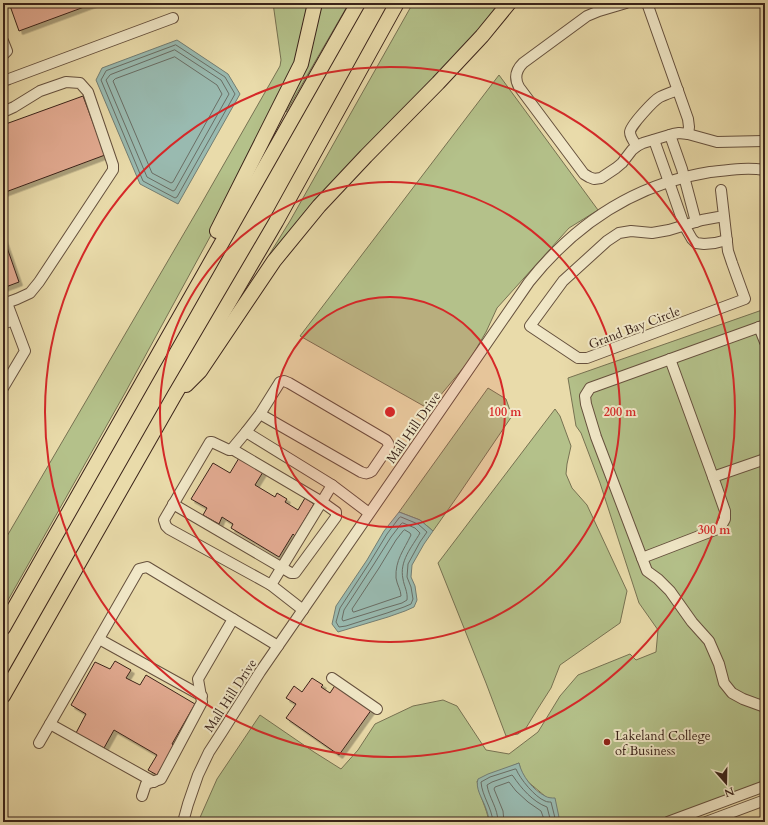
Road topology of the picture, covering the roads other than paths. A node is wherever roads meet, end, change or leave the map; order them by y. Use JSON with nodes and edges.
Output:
{"nodes":[{"id":1,"x":315,"y":3,"type":"edge"},
{"id":2,"x":358,"y":3,"type":"edge"},
{"id":3,"x":397,"y":3,"type":"edge"},
{"id":4,"x":509,"y":3,"type":"edge"},
{"id":5,"x":626,"y":3,"type":"edge"},
{"id":6,"x":647,"y":3,"type":"edge"},
{"id":7,"x":173,"y":18,"type":"dead end"},
{"id":8,"x":3,"y":41,"type":"edge"},
{"id":9,"x":3,"y":55,"type":"edge"},
{"id":10,"x":3,"y":81,"type":"edge"},
{"id":11,"x":678,"y":90,"type":"junction"},
{"id":12,"x":3,"y":112,"type":"edge"},
{"id":13,"x":688,"y":134,"type":"junction"},
{"id":14,"x":670,"y":135,"type":"junction"},
{"id":15,"x":654,"y":140,"type":"junction"},
{"id":16,"x":765,"y":141,"type":"edge"},
{"id":17,"x":637,"y":146,"type":"junction"},
{"id":18,"x":765,"y":170,"type":"edge"},
{"id":19,"x":684,"y":178,"type":"junction"},
{"id":20,"x":669,"y":182,"type":"junction"},
{"id":21,"x":721,"y":190,"type":"dead end"},
{"id":22,"x":692,"y":206,"type":"junction"},
{"id":23,"x":679,"y":210,"type":"junction"},
{"id":24,"x":724,"y":216,"type":"junction"},
{"id":25,"x":696,"y":222,"type":"junction"},
{"id":26,"x":684,"y":225,"type":"junction"},
{"id":27,"x":727,"y":240,"type":"junction"},
{"id":28,"x":5,"y":304,"type":"edge"},
{"id":29,"x":13,"y":320,"type":"junction"},
{"id":30,"x":3,"y":324,"type":"edge"},
{"id":31,"x":762,"y":326,"type":"edge"},
{"id":32,"x":765,"y":342,"type":"edge"},
{"id":33,"x":670,"y":359,"type":"junction"},
{"id":34,"x":150,"y":367,"type":"junction"},
{"id":35,"x":3,"y":388,"type":"edge"},
{"id":36,"x":174,"y":396,"type":"junction"},
{"id":37,"x":260,"y":414,"type":"junction"},
{"id":38,"x":246,"y":432,"type":"junction"},
{"id":39,"x":232,"y":449,"type":"junction"},
{"id":40,"x":765,"y":459,"type":"edge"},
{"id":41,"x":713,"y":477,"type":"junction"},
{"id":42,"x":332,"y":485,"type":"junction"},
{"id":43,"x":322,"y":502,"type":"junction"},
{"id":44,"x":173,"y":504,"type":"junction"},
{"id":45,"x":370,"y":513,"type":"junction"},
{"id":46,"x":642,"y":558,"type":"junction"},
{"id":47,"x":282,"y":567,"type":"junction"},
{"id":48,"x":271,"y":585,"type":"junction"},
{"id":49,"x":303,"y":610,"type":"junction"},
{"id":50,"x":233,"y":619,"type":"junction"},
{"id":51,"x":3,"y":628,"type":"edge"},
{"id":52,"x":99,"y":639,"type":"junction"},
{"id":53,"x":278,"y":646,"type":"junction"},
{"id":54,"x":332,"y":678,"type":"dead end"},
{"id":55,"x":3,"y":696,"type":"edge"},
{"id":56,"x":202,"y":696,"type":"junction"},
{"id":57,"x":765,"y":707,"type":"edge"},
{"id":58,"x":377,"y":709,"type":"dead end"},
{"id":59,"x":50,"y":724,"type":"junction"},
{"id":60,"x":39,"y":743,"type":"dead end"},
{"id":61,"x":154,"y":782,"type":"junction"},
{"id":62,"x":765,"y":786,"type":"edge"},
{"id":63,"x":142,"y":796,"type":"dead end"},
{"id":64,"x":765,"y":800,"type":"edge"},
{"id":65,"x":182,"y":822,"type":"edge"},
{"id":66,"x":668,"y":822,"type":"edge"},
{"id":67,"x":706,"y":822,"type":"edge"}],
"edges":[{"from":1,"to":34,"type":"highway"},
{"from":2,"to":34,"type":"highway"},
{"from":3,"to":36,"type":"highway"},
{"from":4,"to":36,"type":"highway"},
{"from":5,"to":17,"type":"street"},
{"from":6,"to":11,"type":"street"},
{"from":7,"to":10,"type":"street"},
{"from":8,"to":9,"type":"street"},
{"from":11,"to":13,"type":"street"},
{"from":11,"to":17,"type":"street"},
{"from":12,"to":28,"type":"street"},
{"from":13,"to":14,"type":"street"},
{"from":13,"to":16,"type":"street"},
{"from":14,"to":15,"type":"street"},
{"from":14,"to":19,"type":"street"},
{"from":15,"to":17,"type":"street"},
{"from":15,"to":20,"type":"street"},
{"from":18,"to":19,"type":"street","name":"Mall Hill Drive"},
{"from":19,"to":20,"type":"street","name":"Mall Hill Drive"},
{"from":19,"to":22,"type":"street"},
{"from":20,"to":23,"type":"street"},
{"from":20,"to":45,"type":"street","name":"Mall Hill Drive"},
{"from":21,"to":24,"type":"street","name":"Grand Bay Circle"},
{"from":22,"to":23,"type":"street"},
{"from":22,"to":25,"type":"street"},
{"from":23,"to":26,"type":"street"},
{"from":24,"to":25,"type":"street","name":"Grand Bay Circle"},
{"from":24,"to":27,"type":"street","name":"Grand Bay Circle"},
{"from":25,"to":26,"type":"street","name":"Grand Bay Circle"},
{"from":26,"to":27,"type":"street"},
{"from":26,"to":27,"type":"street","name":"Grand Bay Circle"},
{"from":28,"to":29,"type":"street"},
{"from":29,"to":30,"type":"street"},
{"from":29,"to":35,"type":"street"},
{"from":31,"to":32,"type":"street"},
{"from":31,"to":33,"type":"street"},
{"from":33,"to":41,"type":"street"},
{"from":33,"to":46,"type":"street"},
{"from":34,"to":51,"type":"highway"},
{"from":36,"to":55,"type":"highway"},
{"from":37,"to":37,"type":"street"},
{"from":37,"to":38,"type":"street"},
{"from":38,"to":39,"type":"street"},
{"from":38,"to":42,"type":"street"},
{"from":39,"to":43,"type":"street"},
{"from":39,"to":44,"type":"street"},
{"from":40,"to":41,"type":"street"},
{"from":41,"to":46,"type":"street"},
{"from":42,"to":43,"type":"street"},
{"from":42,"to":45,"type":"street"},
{"from":43,"to":47,"type":"street"},
{"from":43,"to":47,"type":"street"},
{"from":44,"to":47,"type":"street"},
{"from":44,"to":48,"type":"street"},
{"from":45,"to":49,"type":"street","name":"Mall Hill Drive"},
{"from":46,"to":57,"type":"street"},
{"from":47,"to":48,"type":"street"},
{"from":48,"to":49,"type":"street"},
{"from":49,"to":53,"type":"street","name":"Mall Hill Drive"},
{"from":50,"to":52,"type":"street"},
{"from":50,"to":53,"type":"street"},
{"from":50,"to":56,"type":"street"},
{"from":52,"to":56,"type":"street"},
{"from":52,"to":59,"type":"street"},
{"from":53,"to":65,"type":"street","name":"Mall Hill Drive"},
{"from":54,"to":58,"type":"street"},
{"from":56,"to":61,"type":"street"},
{"from":59,"to":60,"type":"street"},
{"from":59,"to":61,"type":"street"},
{"from":61,"to":63,"type":"street"},
{"from":62,"to":66,"type":"street"},
{"from":64,"to":67,"type":"street"}]}
